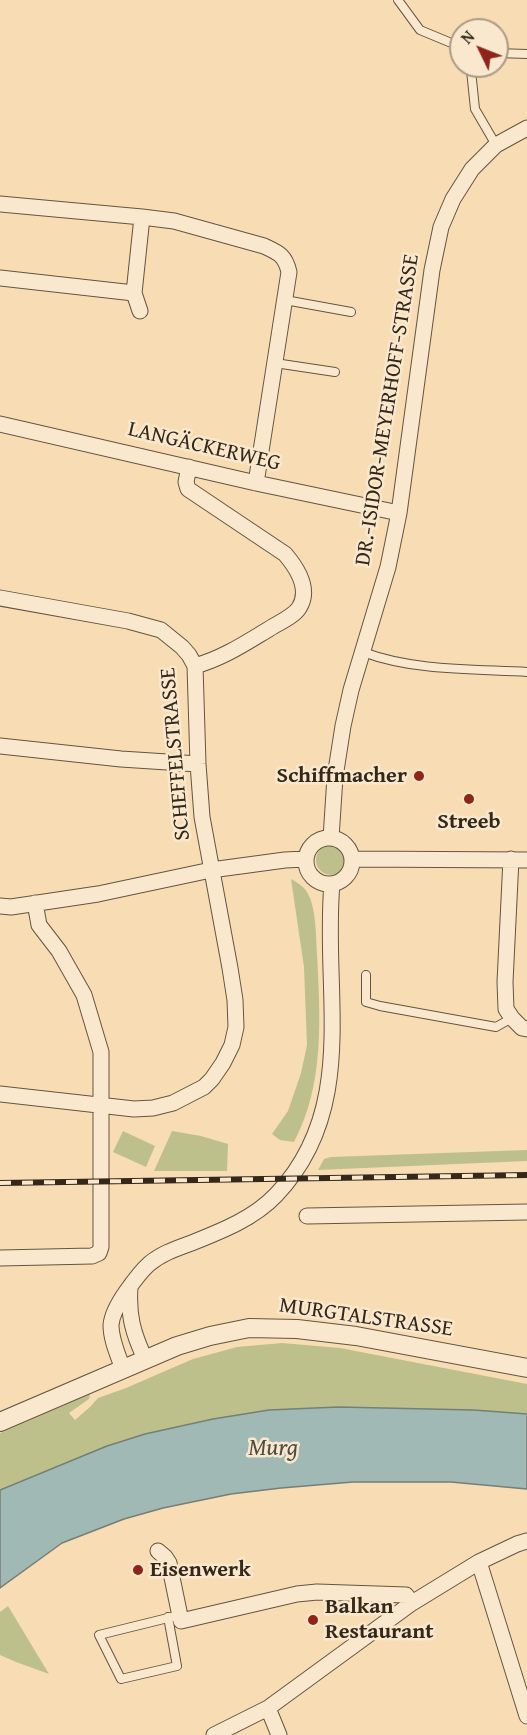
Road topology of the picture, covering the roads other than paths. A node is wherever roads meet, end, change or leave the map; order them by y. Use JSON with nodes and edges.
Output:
{"nodes":[{"id":1,"x":398,"y":0,"type":"edge"},
{"id":2,"x":449,"y":42,"type":"edge"},
{"id":3,"x":509,"y":53,"type":"edge"},
{"id":4,"x":527,"y":54,"type":"edge"},
{"id":5,"x":472,"y":78,"type":"edge"},
{"id":6,"x":527,"y":128,"type":"edge"},
{"id":7,"x":496,"y":146,"type":"junction"},
{"id":8,"x":0,"y":204,"type":"edge"},
{"id":9,"x":142,"y":217,"type":"junction"},
{"id":10,"x":0,"y":278,"type":"edge"},
{"id":11,"x":134,"y":293,"type":"junction"},
{"id":12,"x":285,"y":300,"type":"junction"},
{"id":13,"x":140,"y":311,"type":"dead end"},
{"id":14,"x":351,"y":312,"type":"dead end"},
{"id":15,"x":275,"y":363,"type":"junction"},
{"id":16,"x":335,"y":372,"type":"dead end"},
{"id":17,"x":0,"y":424,"type":"edge"},
{"id":18,"x":189,"y":467,"type":"junction"},
{"id":19,"x":256,"y":483,"type":"junction"},
{"id":20,"x":399,"y":513,"type":"junction"},
{"id":21,"x":0,"y":598,"type":"edge"},
{"id":22,"x":363,"y":652,"type":"junction"},
{"id":23,"x":195,"y":666,"type":"junction"},
{"id":24,"x":527,"y":672,"type":"edge"},
{"id":25,"x":0,"y":746,"type":"edge"},
{"id":26,"x":198,"y":764,"type":"junction"},
{"id":27,"x":331,"y":838,"type":"junction"},
{"id":28,"x":306,"y":859,"type":"junction"},
{"id":29,"x":352,"y":859,"type":"junction"},
{"id":30,"x":511,"y":859,"type":"junction"},
{"id":31,"x":527,"y":860,"type":"edge"},
{"id":32,"x":211,"y":870,"type":"junction"},
{"id":33,"x":332,"y":884,"type":"junction"},
{"id":34,"x":35,"y":903,"type":"junction"},
{"id":35,"x":0,"y":906,"type":"edge"},
{"id":36,"x":366,"y":975,"type":"dead end"},
{"id":37,"x":512,"y":1018,"type":"junction"},
{"id":38,"x":527,"y":1029,"type":"edge"},
{"id":39,"x":0,"y":1094,"type":"edge"},
{"id":40,"x":100,"y":1105,"type":"junction"},
{"id":41,"x":527,"y":1212,"type":"edge"},
{"id":42,"x":307,"y":1216,"type":"dead end"},
{"id":43,"x":0,"y":1258,"type":"edge"},
{"id":44,"x":130,"y":1287,"type":"junction"},
{"id":45,"x":145,"y":1359,"type":"junction"},
{"id":46,"x":527,"y":1368,"type":"edge"},
{"id":47,"x":123,"y":1369,"type":"junction"},
{"id":48,"x":0,"y":1422,"type":"edge"},
{"id":49,"x":527,"y":1541,"type":"edge"},
{"id":50,"x":158,"y":1551,"type":"dead end"},
{"id":51,"x":479,"y":1562,"type":"junction"},
{"id":52,"x":412,"y":1603,"type":"junction"},
{"id":53,"x":174,"y":1616,"type":"junction"},
{"id":54,"x":268,"y":1708,"type":"junction"},
{"id":55,"x":527,"y":1716,"type":"edge"},
{"id":56,"x":214,"y":1735,"type":"edge"},
{"id":57,"x":279,"y":1735,"type":"edge"}],
"edges":[{"from":1,"to":2,"type":"lane"},
{"from":3,"to":4,"type":"lane"},
{"from":5,"to":7,"type":"lane"},
{"from":6,"to":7,"type":"street","name":"DR.-ISIDOR-MEYERHOFF-STRASSE"},
{"from":7,"to":20,"type":"street","name":"DR.-ISIDOR-MEYERHOFF-STRASSE"},
{"from":8,"to":9,"type":"street"},
{"from":9,"to":11,"type":"street"},
{"from":9,"to":12,"type":"street"},
{"from":10,"to":11,"type":"street"},
{"from":11,"to":13,"type":"street"},
{"from":12,"to":14,"type":"lane"},
{"from":12,"to":15,"type":"street"},
{"from":15,"to":16,"type":"lane"},
{"from":15,"to":19,"type":"street"},
{"from":17,"to":18,"type":"street","name":"LANGÄCKERWEG"},
{"from":18,"to":19,"type":"street","name":"LANGÄCKERWEG"},
{"from":18,"to":23,"type":"street"},
{"from":19,"to":20,"type":"street","name":"LANGÄCKERWEG"},
{"from":20,"to":22,"type":"street","name":"DR.-ISIDOR-MEYERHOFF-STRASSE"},
{"from":21,"to":23,"type":"street","name":"SCHEFFELSTRASSE"},
{"from":22,"to":24,"type":"lane"},
{"from":22,"to":27,"type":"street","name":"DR.-ISIDOR-MEYERHOFF-STRASSE"},
{"from":23,"to":26,"type":"street","name":"SCHEFFELSTRASSE"},
{"from":25,"to":26,"type":"street"},
{"from":26,"to":32,"type":"street","name":"SCHEFFELSTRASSE"},
{"from":27,"to":28,"type":"street"},
{"from":27,"to":29,"type":"street"},
{"from":28,"to":32,"type":"street"},
{"from":28,"to":33,"type":"street"},
{"from":29,"to":30,"type":"street"},
{"from":29,"to":33,"type":"street"},
{"from":30,"to":31,"type":"street"},
{"from":30,"to":37,"type":"street"},
{"from":32,"to":34,"type":"street"},
{"from":32,"to":40,"type":"street","name":"SCHEFFELSTRASSE"},
{"from":33,"to":44,"type":"street"},
{"from":34,"to":35,"type":"street"},
{"from":34,"to":40,"type":"street"},
{"from":36,"to":37,"type":"lane"},
{"from":37,"to":38,"type":"street"},
{"from":39,"to":40,"type":"street","name":"SCHEFFELSTRASSE"},
{"from":40,"to":43,"type":"street"},
{"from":41,"to":42,"type":"street"},
{"from":44,"to":45,"type":"street"},
{"from":44,"to":47,"type":"street"},
{"from":45,"to":46,"type":"street","name":"MURGTALSTRASSE"},
{"from":45,"to":47,"type":"street","name":"MURGTALSTRASSE"},
{"from":47,"to":48,"type":"street","name":"MURGTALSTRASSE"},
{"from":49,"to":51,"type":"street"},
{"from":50,"to":53,"type":"street"},
{"from":51,"to":52,"type":"street"},
{"from":51,"to":55,"type":"street"},
{"from":52,"to":53,"type":"street"},
{"from":52,"to":54,"type":"street"},
{"from":53,"to":53,"type":"lane"},
{"from":54,"to":56,"type":"street"},
{"from":54,"to":57,"type":"street"}]}
